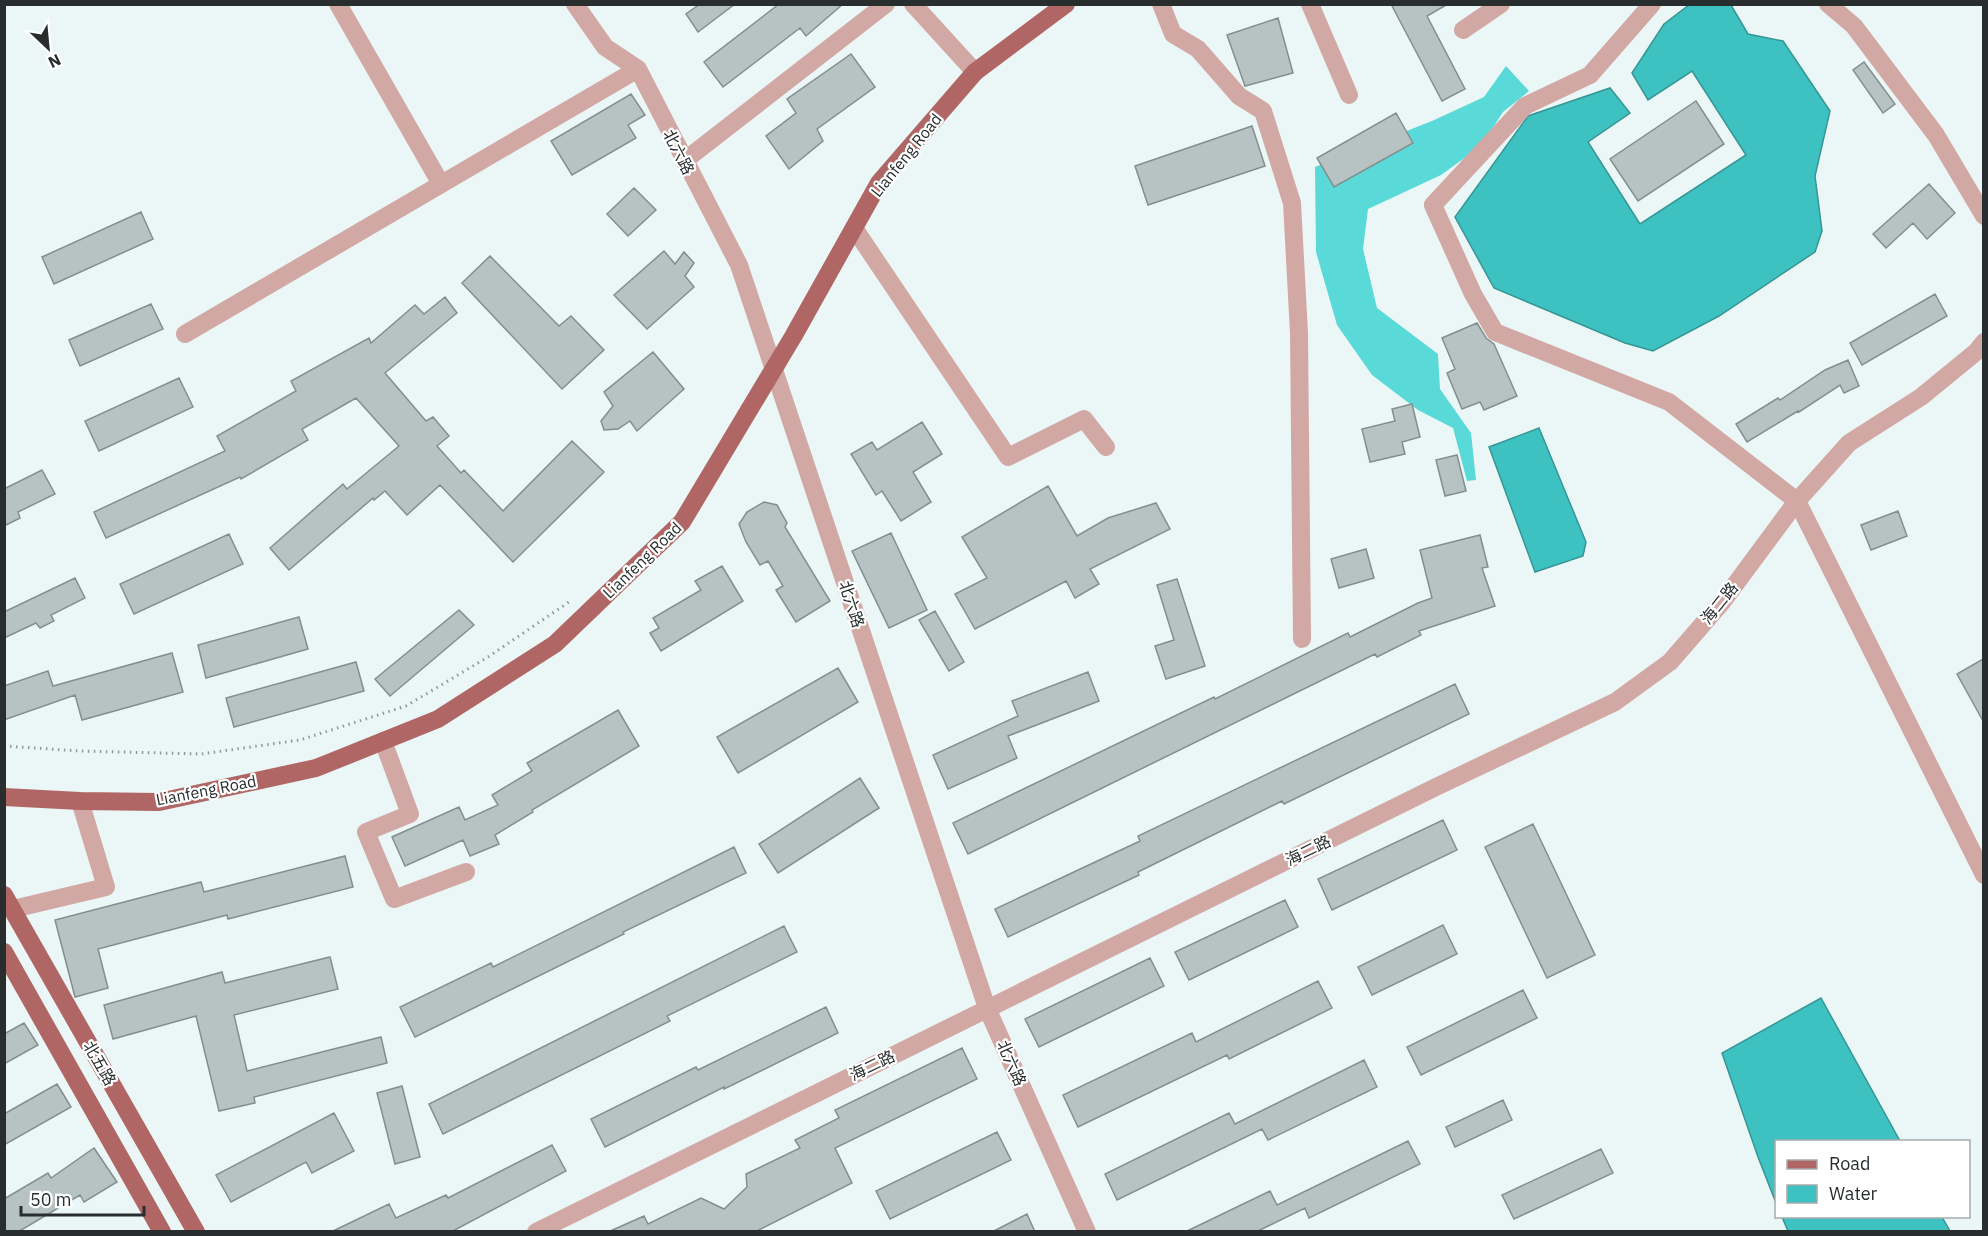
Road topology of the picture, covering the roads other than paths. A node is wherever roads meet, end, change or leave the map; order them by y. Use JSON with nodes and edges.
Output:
{"nodes":[{"id":1,"x":338,"y":4,"type":"edge"},
{"id":2,"x":574,"y":4,"type":"edge"},
{"id":3,"x":886,"y":4,"type":"edge"},
{"id":4,"x":914,"y":4,"type":"edge"},
{"id":5,"x":1066,"y":4,"type":"edge"},
{"id":6,"x":1161,"y":4,"type":"edge"},
{"id":7,"x":1310,"y":4,"type":"edge"},
{"id":8,"x":1501,"y":4,"type":"edge"},
{"id":9,"x":1652,"y":4,"type":"edge"},
{"id":10,"x":1828,"y":4,"type":"edge"},
{"id":11,"x":1851,"y":4,"type":"edge"},
{"id":12,"x":1854,"y":26,"type":"junction"},
{"id":13,"x":1463,"y":30,"type":"dead end"},
{"id":14,"x":638,"y":69,"type":"junction"},
{"id":15,"x":975,"y":72,"type":"junction"},
{"id":16,"x":1349,"y":95,"type":"dead end"},
{"id":17,"x":684,"y":161,"type":"junction"},
{"id":18,"x":441,"y":184,"type":"junction"},
{"id":19,"x":1983,"y":216,"type":"edge"},
{"id":20,"x":854,"y":228,"type":"junction"},
{"id":21,"x":185,"y":334,"type":"dead end"},
{"id":22,"x":1983,"y":342,"type":"edge"},
{"id":23,"x":774,"y":369,"type":"junction"},
{"id":24,"x":1106,"y":447,"type":"dead end"},
{"id":25,"x":1797,"y":501,"type":"junction"},
{"id":26,"x":1302,"y":639,"type":"dead end"},
{"id":27,"x":383,"y":741,"type":"junction"},
{"id":28,"x":4,"y":797,"type":"edge"},
{"id":29,"x":80,"y":801,"type":"junction"},
{"id":30,"x":465,"y":872,"type":"dead end"},
{"id":31,"x":1983,"y":875,"type":"edge"},
{"id":32,"x":8,"y":902,"type":"edge"},
{"id":33,"x":4,"y":952,"type":"edge"},
{"id":34,"x":987,"y":1008,"type":"junction"},
{"id":35,"x":162,"y":1232,"type":"edge"},
{"id":36,"x":196,"y":1232,"type":"edge"},
{"id":37,"x":536,"y":1232,"type":"edge"},
{"id":38,"x":1087,"y":1232,"type":"edge"}],
"edges":[{"from":1,"to":18,"type":"street"},
{"from":2,"to":14,"type":"street","name":"北六路"},
{"from":3,"to":17,"type":"street"},
{"from":4,"to":15,"type":"street"},
{"from":5,"to":15,"type":"main road","name":"Lianfeng Road"},
{"from":6,"to":26,"type":"street"},
{"from":7,"to":16,"type":"street"},
{"from":8,"to":13,"type":"street"},
{"from":9,"to":25,"type":"street"},
{"from":10,"to":12,"type":"street"},
{"from":11,"to":12,"type":"street"},
{"from":12,"to":19,"type":"street"},
{"from":14,"to":17,"type":"street","name":"北六路"},
{"from":14,"to":18,"type":"street"},
{"from":15,"to":20,"type":"main road","name":"Lianfeng Road"},
{"from":17,"to":23,"type":"street","name":"北六路"},
{"from":18,"to":21,"type":"street"},
{"from":20,"to":23,"type":"main road","name":"Lianfeng Road"},
{"from":20,"to":24,"type":"street"},
{"from":22,"to":25,"type":"street","name":"海二路"},
{"from":23,"to":27,"type":"main road","name":"Lianfeng Road"},
{"from":23,"to":34,"type":"street","name":"北六路"},
{"from":25,"to":31,"type":"street"},
{"from":25,"to":34,"type":"street","name":"海二路"},
{"from":27,"to":29,"type":"main road","name":"Lianfeng Road"},
{"from":27,"to":30,"type":"street"},
{"from":28,"to":29,"type":"main road","name":"Lianfeng Road"},
{"from":29,"to":32,"type":"street"},
{"from":32,"to":36,"type":"main road","name":"北五路"},
{"from":33,"to":35,"type":"main road","name":"北五路"},
{"from":34,"to":37,"type":"street","name":"海二路"},
{"from":34,"to":38,"type":"street","name":"北六路"}]}
